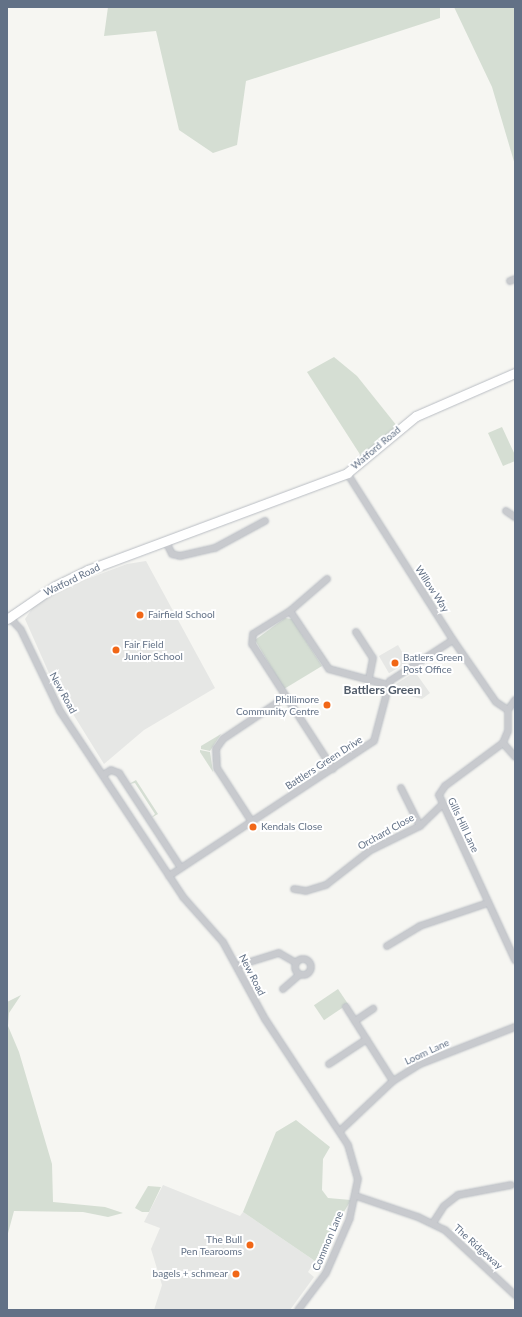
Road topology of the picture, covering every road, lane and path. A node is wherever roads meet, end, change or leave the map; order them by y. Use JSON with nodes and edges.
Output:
{"nodes":[{"id":1,"x":515,"y":374,"type":"edge"},
{"id":2,"x":347,"y":473,"type":"junction"},
{"id":3,"x":506,"y":511,"type":"dead end"},
{"id":4,"x":515,"y":517,"type":"edge"},
{"id":5,"x":265,"y":521,"type":"dead end"},
{"id":6,"x":166,"y":542,"type":"junction"},
{"id":7,"x":327,"y":579,"type":"dead end"},
{"id":8,"x":290,"y":611,"type":"junction"},
{"id":9,"x":9,"y":619,"type":"edge"},
{"id":10,"x":356,"y":632,"type":"dead end"},
{"id":11,"x":453,"y":640,"type":"junction"},
{"id":12,"x":369,"y":678,"type":"junction"},
{"id":13,"x":388,"y":685,"type":"junction"},
{"id":14,"x":286,"y":698,"type":"junction"},
{"id":15,"x":515,"y":700,"type":"edge"},
{"id":16,"x":508,"y":710,"type":"junction"},
{"id":17,"x":503,"y":743,"type":"junction"},
{"id":18,"x":515,"y":758,"type":"edge"},
{"id":19,"x":333,"y":769,"type":"junction"},
{"id":20,"x":103,"y":775,"type":"junction"},
{"id":21,"x":402,"y":788,"type":"dead end"},
{"id":22,"x":442,"y":804,"type":"junction"},
{"id":23,"x":252,"y":822,"type":"junction"},
{"id":24,"x":420,"y":826,"type":"junction"},
{"id":25,"x":181,"y":868,"type":"junction"},
{"id":26,"x":169,"y":876,"type":"junction"},
{"id":27,"x":294,"y":888,"type":"dead end"},
{"id":28,"x":488,"y":903,"type":"junction"},
{"id":29,"x":387,"y":946,"type":"dead end"},
{"id":30,"x":515,"y":960,"type":"edge"},
{"id":31,"x":296,"y":963,"type":"junction"},
{"id":32,"x":237,"y":966,"type":"junction"},
{"id":33,"x":299,"y":975,"type":"junction"},
{"id":34,"x":283,"y":989,"type":"dead end"},
{"id":35,"x":346,"y":1007,"type":"dead end"},
{"id":36,"x":373,"y":1009,"type":"dead end"},
{"id":37,"x":355,"y":1021,"type":"junction"},
{"id":38,"x":515,"y":1027,"type":"edge"},
{"id":39,"x":367,"y":1040,"type":"junction"},
{"id":40,"x":329,"y":1064,"type":"dead end"},
{"id":41,"x":393,"y":1081,"type":"junction"},
{"id":42,"x":340,"y":1130,"type":"junction"},
{"id":43,"x":511,"y":1185,"type":"dead end"},
{"id":44,"x":356,"y":1196,"type":"junction"},
{"id":45,"x":433,"y":1223,"type":"junction"},
{"id":46,"x":515,"y":1295,"type":"edge"},
{"id":47,"x":298,"y":1310,"type":"edge"}],
"edges":[{"from":1,"to":2,"type":"main road","name":"Watford Road"},
{"from":2,"to":6,"type":"main road","name":"Watford Road"},
{"from":2,"to":11,"type":"street","name":"Willow Way"},
{"from":3,"to":4,"type":"street"},
{"from":5,"to":6,"type":"street"},
{"from":6,"to":9,"type":"main road","name":"Watford Road"},
{"from":7,"to":8,"type":"street"},
{"from":8,"to":12,"type":"street"},
{"from":8,"to":14,"type":"street"},
{"from":9,"to":20,"type":"street","name":"New Road"},
{"from":10,"to":12,"type":"street"},
{"from":11,"to":13,"type":"street"},
{"from":11,"to":16,"type":"street","name":"Willow Way"},
{"from":12,"to":13,"type":"street"},
{"from":13,"to":19,"type":"street","name":"Battlers Green Drive"},
{"from":14,"to":19,"type":"street"},
{"from":14,"to":23,"type":"street"},
{"from":15,"to":16,"type":"street"},
{"from":16,"to":17,"type":"street"},
{"from":17,"to":18,"type":"street"},
{"from":17,"to":22,"type":"street","name":"Gills Hill Lane"},
{"from":19,"to":23,"type":"street","name":"Battlers Green Drive"},
{"from":20,"to":25,"type":"street"},
{"from":20,"to":26,"type":"street","name":"New Road"},
{"from":21,"to":24,"type":"street"},
{"from":22,"to":24,"type":"street","name":"Orchard Close"},
{"from":22,"to":28,"type":"street","name":"Gills Hill Lane"},
{"from":23,"to":25,"type":"street","name":"Battlers Green Drive"},
{"from":24,"to":27,"type":"street","name":"Orchard Close"},
{"from":25,"to":26,"type":"street","name":"Battlers Green Drive"},
{"from":26,"to":32,"type":"street","name":"New Road"},
{"from":28,"to":29,"type":"street"},
{"from":28,"to":30,"type":"street","name":"Gills Hill Lane"},
{"from":31,"to":32,"type":"street"},
{"from":31,"to":33,"type":"street"},
{"from":31,"to":33,"type":"street"},
{"from":32,"to":42,"type":"street","name":"New Road"},
{"from":33,"to":34,"type":"street"},
{"from":35,"to":37,"type":"street"},
{"from":36,"to":37,"type":"street"},
{"from":37,"to":39,"type":"street"},
{"from":38,"to":41,"type":"street","name":"Loom Lane"},
{"from":39,"to":40,"type":"street"},
{"from":39,"to":41,"type":"street"},
{"from":41,"to":42,"type":"street","name":"Loom Lane"},
{"from":42,"to":44,"type":"street","name":"New Road"},
{"from":43,"to":45,"type":"street"},
{"from":44,"to":45,"type":"street","name":"The Ridgeway"},
{"from":44,"to":47,"type":"street","name":"Common Lane"},
{"from":45,"to":46,"type":"street","name":"The Ridgeway"}]}
